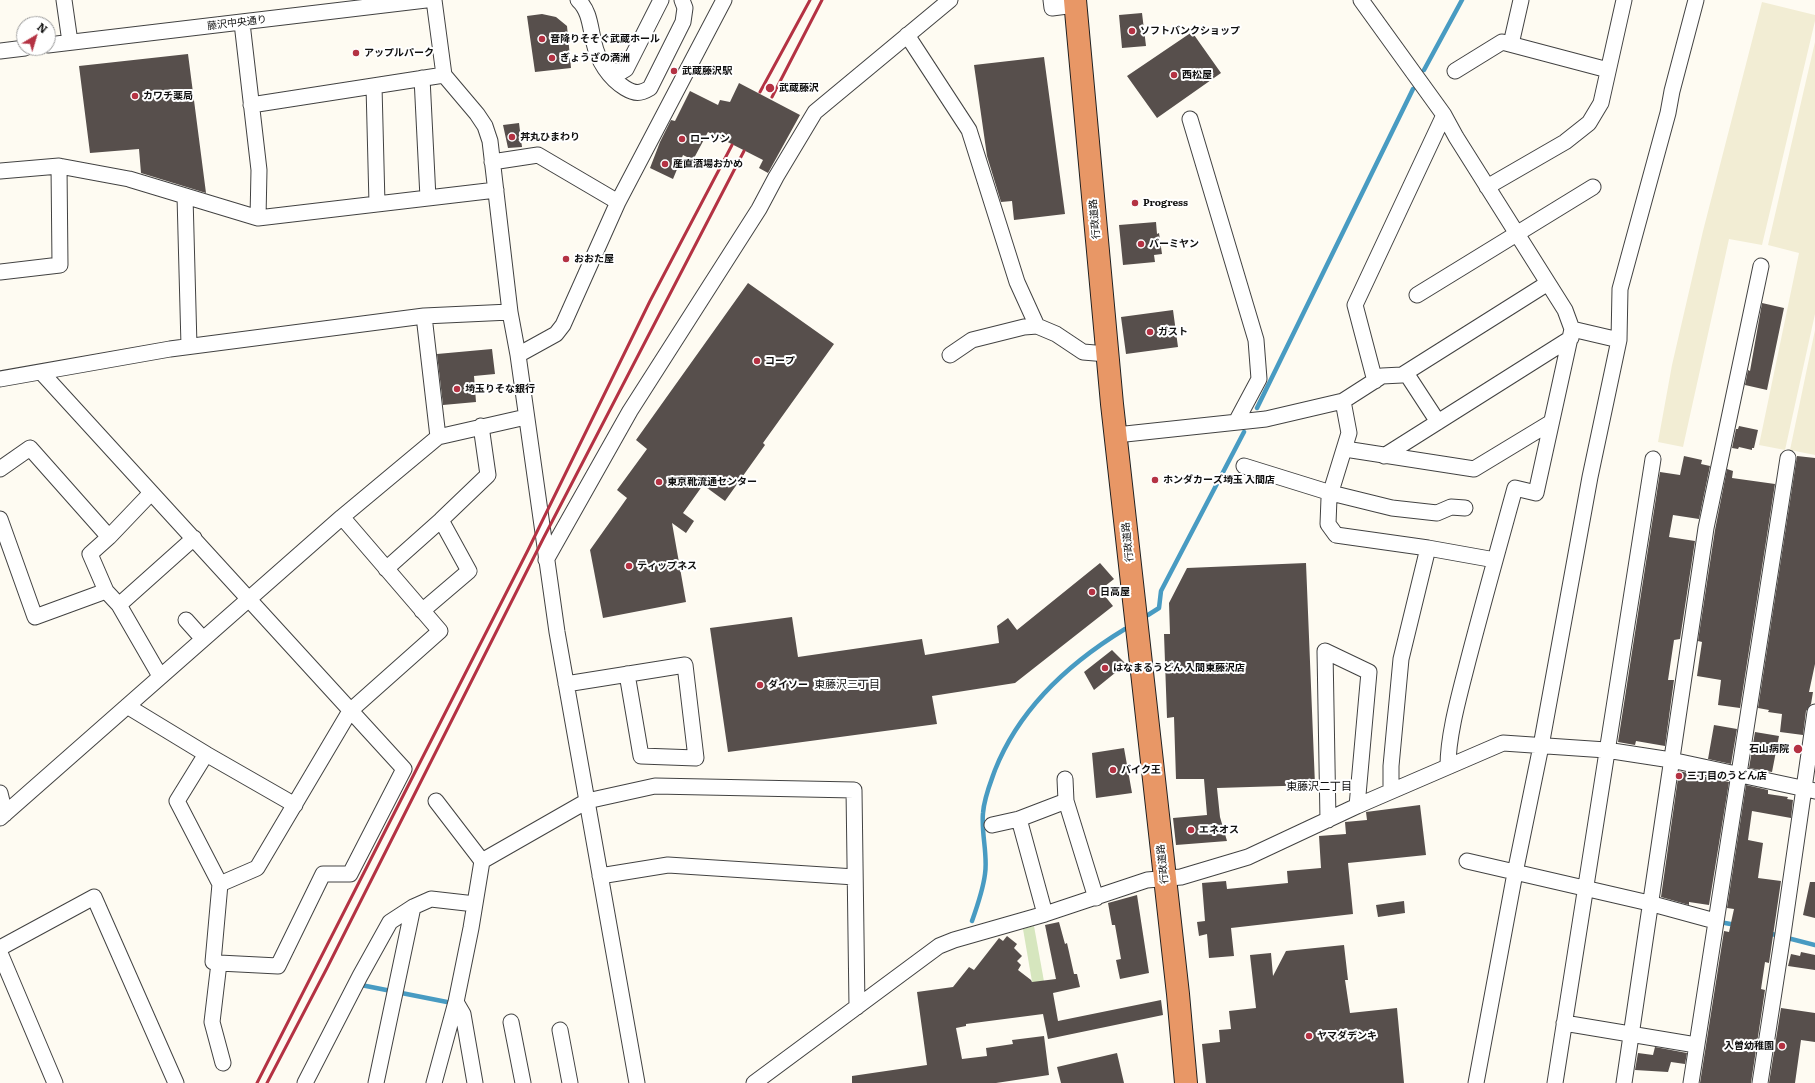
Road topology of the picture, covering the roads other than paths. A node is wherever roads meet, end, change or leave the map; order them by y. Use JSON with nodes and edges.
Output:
{"nodes":[{"id":1,"x":64,"y":0,"type":"edge"},
{"id":2,"x":426,"y":0,"type":"edge"},
{"id":3,"x":434,"y":0,"type":"edge"},
{"id":4,"x":578,"y":0,"type":"edge"},
{"id":5,"x":661,"y":0,"type":"edge"},
{"id":6,"x":682,"y":0,"type":"edge"},
{"id":7,"x":724,"y":0,"type":"edge"},
{"id":8,"x":950,"y":0,"type":"edge"},
{"id":9,"x":1051,"y":0,"type":"edge"},
{"id":10,"x":1361,"y":0,"type":"edge"},
{"id":11,"x":1521,"y":0,"type":"edge"},
{"id":12,"x":1624,"y":0,"type":"edge"},
{"id":13,"x":1696,"y":0,"type":"edge"},
{"id":14,"x":1075,"y":3,"type":"edge"},
{"id":15,"x":242,"y":23,"type":"junction"},
{"id":16,"x":907,"y":35,"type":"junction"},
{"id":17,"x":70,"y":42,"type":"junction"},
{"id":18,"x":56,"y":44,"type":"edge"},
{"id":19,"x":1511,"y":44,"type":"junction"},
{"id":20,"x":16,"y":49,"type":"edge"},
{"id":21,"x":0,"y":51,"type":"edge"},
{"id":22,"x":606,"y":70,"type":"junction"},
{"id":23,"x":1608,"y":70,"type":"junction"},
{"id":24,"x":1455,"y":71,"type":"dead end"},
{"id":25,"x":444,"y":75,"type":"junction"},
{"id":26,"x":422,"y":78,"type":"junction"},
{"id":27,"x":374,"y":86,"type":"junction"},
{"id":28,"x":251,"y":105,"type":"junction"},
{"id":29,"x":1444,"y":115,"type":"junction"},
{"id":30,"x":1190,"y":119,"type":"dead end"},
{"id":31,"x":492,"y":162,"type":"junction"},
{"id":32,"x":59,"y":166,"type":"junction"},
{"id":33,"x":0,"y":171,"type":"edge"},
{"id":34,"x":1487,"y":187,"type":"junction"},
{"id":35,"x":1593,"y":187,"type":"dead end"},
{"id":36,"x":496,"y":190,"type":"junction"},
{"id":37,"x":185,"y":196,"type":"junction"},
{"id":38,"x":428,"y":198,"type":"junction"},
{"id":39,"x":618,"y":202,"type":"junction"},
{"id":40,"x":377,"y":204,"type":"junction"},
{"id":41,"x":258,"y":218,"type":"junction"},
{"id":42,"x":1517,"y":234,"type":"junction"},
{"id":43,"x":1761,"y":266,"type":"dead end"},
{"id":44,"x":0,"y":272,"type":"edge"},
{"id":45,"x":1548,"y":283,"type":"junction"},
{"id":46,"x":1417,"y":295,"type":"dead end"},
{"id":47,"x":510,"y":312,"type":"junction"},
{"id":48,"x":424,"y":316,"type":"junction"},
{"id":49,"x":1037,"y":326,"type":"junction"},
{"id":50,"x":1571,"y":333,"type":"junction"},
{"id":51,"x":1619,"y":340,"type":"junction"},
{"id":52,"x":189,"y":346,"type":"junction"},
{"id":53,"x":1107,"y":354,"type":"junction"},
{"id":54,"x":518,"y":355,"type":"junction"},
{"id":55,"x":950,"y":355,"type":"dead end"},
{"id":56,"x":1406,"y":372,"type":"junction"},
{"id":57,"x":42,"y":373,"type":"junction"},
{"id":58,"x":0,"y":379,"type":"edge"},
{"id":59,"x":1375,"y":381,"type":"junction"},
{"id":60,"x":1343,"y":401,"type":"junction"},
{"id":61,"x":526,"y":417,"type":"junction"},
{"id":62,"x":1236,"y":422,"type":"junction"},
{"id":63,"x":1438,"y":422,"type":"junction"},
{"id":64,"x":1550,"y":423,"type":"junction"},
{"id":65,"x":481,"y":426,"type":"junction"},
{"id":66,"x":1116,"y":435,"type":"junction"},
{"id":67,"x":438,"y":437,"type":"junction"},
{"id":68,"x":1345,"y":449,"type":"junction"},
{"id":69,"x":1384,"y":456,"type":"junction"},
{"id":70,"x":1788,"y":458,"type":"dead end"},
{"id":71,"x":1653,"y":459,"type":"dead end"},
{"id":72,"x":1244,"y":466,"type":"dead end"},
{"id":73,"x":0,"y":469,"type":"edge"},
{"id":74,"x":152,"y":493,"type":"junction"},
{"id":75,"x":1330,"y":493,"type":"junction"},
{"id":76,"x":1465,"y":508,"type":"dead end"},
{"id":77,"x":342,"y":517,"type":"junction"},
{"id":78,"x":0,"y":519,"type":"edge"},
{"id":79,"x":441,"y":520,"type":"junction"},
{"id":80,"x":109,"y":537,"type":"junction"},
{"id":81,"x":194,"y":538,"type":"junction"},
{"id":82,"x":1428,"y":548,"type":"junction"},
{"id":83,"x":546,"y":560,"type":"junction"},
{"id":84,"x":1494,"y":560,"type":"junction"},
{"id":85,"x":386,"y":569,"type":"junction"},
{"id":86,"x":106,"y":590,"type":"junction"},
{"id":87,"x":250,"y":599,"type":"junction"},
{"id":88,"x":119,"y":605,"type":"junction"},
{"id":89,"x":422,"y":611,"type":"junction"},
{"id":90,"x":186,"y":620,"type":"dead end"},
{"id":91,"x":203,"y":639,"type":"junction"},
{"id":92,"x":627,"y":674,"type":"junction"},
{"id":93,"x":160,"y":676,"type":"junction"},
{"id":94,"x":566,"y":684,"type":"junction"},
{"id":95,"x":127,"y":706,"type":"junction"},
{"id":96,"x":350,"y":711,"type":"junction"},
{"id":97,"x":1815,"y":712,"type":"edge"},
{"id":98,"x":1541,"y":746,"type":"junction"},
{"id":99,"x":1606,"y":750,"type":"junction"},
{"id":100,"x":206,"y":754,"type":"junction"},
{"id":101,"x":1671,"y":760,"type":"junction"},
{"id":102,"x":1448,"y":766,"type":"junction"},
{"id":103,"x":1739,"y":774,"type":"junction"},
{"id":104,"x":1065,"y":779,"type":"dead end"},
{"id":105,"x":1809,"y":790,"type":"edge"},
{"id":106,"x":1391,"y":791,"type":"junction"},
{"id":107,"x":0,"y":793,"type":"edge"},
{"id":108,"x":436,"y":801,"type":"dead end"},
{"id":109,"x":587,"y":801,"type":"junction"},
{"id":110,"x":1066,"y":801,"type":"junction"},
{"id":111,"x":295,"y":805,"type":"junction"},
{"id":112,"x":1356,"y":806,"type":"junction"},
{"id":113,"x":3,"y":816,"type":"edge"},
{"id":114,"x":1019,"y":819,"type":"junction"},
{"id":115,"x":1328,"y":820,"type":"junction"},
{"id":116,"x":992,"y":824,"type":"dead end"},
{"id":117,"x":482,"y":861,"type":"junction"},
{"id":118,"x":1467,"y":861,"type":"dead end"},
{"id":119,"x":1515,"y":873,"type":"junction"},
{"id":120,"x":600,"y":876,"type":"junction"},
{"id":121,"x":855,"y":877,"type":"junction"},
{"id":122,"x":1164,"y":879,"type":"junction"},
{"id":123,"x":220,"y":884,"type":"junction"},
{"id":124,"x":1584,"y":888,"type":"junction"},
{"id":125,"x":1096,"y":898,"type":"junction"},
{"id":126,"x":1649,"y":903,"type":"junction"},
{"id":127,"x":475,"y":904,"type":"junction"},
{"id":128,"x":413,"y":907,"type":"junction"},
{"id":129,"x":1045,"y":914,"type":"junction"},
{"id":130,"x":1715,"y":921,"type":"junction"},
{"id":131,"x":0,"y":948,"type":"edge"},
{"id":132,"x":0,"y":953,"type":"edge"},
{"id":133,"x":218,"y":964,"type":"junction"},
{"id":134,"x":456,"y":1002,"type":"junction"},
{"id":135,"x":857,"y":1007,"type":"junction"},
{"id":136,"x":511,"y":1022,"type":"dead end"},
{"id":137,"x":1564,"y":1023,"type":"junction"},
{"id":138,"x":560,"y":1030,"type":"dead end"},
{"id":139,"x":1631,"y":1034,"type":"junction"},
{"id":140,"x":1696,"y":1045,"type":"junction"},
{"id":141,"x":222,"y":1063,"type":"dead end"},
{"id":142,"x":771,"y":1078,"type":"edge"},
{"id":143,"x":55,"y":1083,"type":"edge"},
{"id":144,"x":176,"y":1083,"type":"edge"},
{"id":145,"x":305,"y":1083,"type":"edge"},
{"id":146,"x":376,"y":1083,"type":"edge"},
{"id":147,"x":434,"y":1083,"type":"edge"},
{"id":148,"x":475,"y":1083,"type":"edge"},
{"id":149,"x":523,"y":1083,"type":"edge"},
{"id":150,"x":570,"y":1083,"type":"edge"},
{"id":151,"x":637,"y":1083,"type":"edge"},
{"id":152,"x":754,"y":1083,"type":"edge"},
{"id":153,"x":1186,"y":1083,"type":"edge"},
{"id":154,"x":1476,"y":1083,"type":"edge"},
{"id":155,"x":1555,"y":1083,"type":"edge"},
{"id":156,"x":1624,"y":1083,"type":"edge"},
{"id":157,"x":1691,"y":1083,"type":"edge"},
{"id":158,"x":1760,"y":1083,"type":"edge"}],
"edges":[{"from":1,"to":17,"type":"street"},
{"from":2,"to":15,"type":"street","name":"藤沢中央通り"},
{"from":3,"to":25,"type":"street"},
{"from":4,"to":22,"type":"street"},
{"from":5,"to":22,"type":"street"},
{"from":6,"to":22,"type":"street"},
{"from":7,"to":39,"type":"street"},
{"from":8,"to":16,"type":"street"},
{"from":9,"to":14,"type":"street"},
{"from":10,"to":29,"type":"street"},
{"from":11,"to":19,"type":"street"},
{"from":12,"to":23,"type":"street"},
{"from":13,"to":51,"type":"street"},
{"from":14,"to":53,"type":"highway","name":"行政道路"},
{"from":15,"to":17,"type":"street","name":"藤沢中央通り"},
{"from":15,"to":28,"type":"street"},
{"from":16,"to":49,"type":"street"},
{"from":16,"to":83,"type":"street"},
{"from":17,"to":18,"type":"street","name":"藤沢中央通り"},
{"from":19,"to":23,"type":"street"},
{"from":19,"to":24,"type":"street"},
{"from":20,"to":21,"type":"street"},
{"from":23,"to":34,"type":"street"},
{"from":25,"to":26,"type":"street"},
{"from":25,"to":31,"type":"street"},
{"from":26,"to":27,"type":"street"},
{"from":26,"to":38,"type":"street"},
{"from":27,"to":28,"type":"street"},
{"from":27,"to":40,"type":"street"},
{"from":28,"to":41,"type":"street"},
{"from":29,"to":34,"type":"street"},
{"from":29,"to":59,"type":"street"},
{"from":30,"to":62,"type":"street"},
{"from":31,"to":36,"type":"street"},
{"from":31,"to":39,"type":"street"},
{"from":32,"to":33,"type":"street"},
{"from":32,"to":37,"type":"street"},
{"from":32,"to":44,"type":"street"},
{"from":34,"to":42,"type":"street"},
{"from":35,"to":42,"type":"street"},
{"from":36,"to":38,"type":"street"},
{"from":36,"to":47,"type":"street"},
{"from":37,"to":41,"type":"street"},
{"from":37,"to":52,"type":"street"},
{"from":38,"to":40,"type":"street"},
{"from":39,"to":54,"type":"street"},
{"from":40,"to":41,"type":"street"},
{"from":42,"to":45,"type":"street"},
{"from":42,"to":46,"type":"street"},
{"from":43,"to":101,"type":"street"},
{"from":45,"to":50,"type":"street"},
{"from":45,"to":56,"type":"street"},
{"from":47,"to":48,"type":"street"},
{"from":47,"to":54,"type":"street"},
{"from":48,"to":52,"type":"street"},
{"from":48,"to":67,"type":"street"},
{"from":49,"to":53,"type":"street"},
{"from":49,"to":55,"type":"street"},
{"from":50,"to":51,"type":"street"},
{"from":50,"to":63,"type":"street"},
{"from":50,"to":64,"type":"street"},
{"from":51,"to":98,"type":"street"},
{"from":52,"to":57,"type":"street"},
{"from":53,"to":66,"type":"highway","name":"行政道路"},
{"from":54,"to":61,"type":"street"},
{"from":56,"to":59,"type":"street"},
{"from":56,"to":63,"type":"street"},
{"from":57,"to":58,"type":"street"},
{"from":57,"to":74,"type":"street"},
{"from":59,"to":60,"type":"street"},
{"from":60,"to":62,"type":"street"},
{"from":60,"to":68,"type":"street"},
{"from":61,"to":65,"type":"street"},
{"from":61,"to":83,"type":"street"},
{"from":62,"to":66,"type":"street"},
{"from":63,"to":69,"type":"street"},
{"from":64,"to":69,"type":"street"},
{"from":64,"to":84,"type":"street"},
{"from":65,"to":67,"type":"street"},
{"from":65,"to":79,"type":"street"},
{"from":66,"to":122,"type":"highway","name":"行政道路"},
{"from":67,"to":77,"type":"street"},
{"from":68,"to":69,"type":"street"},
{"from":68,"to":75,"type":"street"},
{"from":70,"to":103,"type":"street"},
{"from":71,"to":99,"type":"street"},
{"from":72,"to":75,"type":"street"},
{"from":73,"to":80,"type":"street"},
{"from":74,"to":80,"type":"street"},
{"from":74,"to":81,"type":"street"},
{"from":75,"to":76,"type":"street"},
{"from":75,"to":82,"type":"street"},
{"from":77,"to":85,"type":"street"},
{"from":77,"to":87,"type":"street"},
{"from":78,"to":86,"type":"street"},
{"from":79,"to":85,"type":"street"},
{"from":79,"to":89,"type":"street"},
{"from":80,"to":86,"type":"street"},
{"from":81,"to":87,"type":"street"},
{"from":81,"to":88,"type":"street"},
{"from":82,"to":84,"type":"street"},
{"from":82,"to":106,"type":"street"},
{"from":83,"to":94,"type":"street"},
{"from":84,"to":102,"type":"street"},
{"from":85,"to":89,"type":"street"},
{"from":86,"to":88,"type":"street"},
{"from":87,"to":91,"type":"street"},
{"from":87,"to":96,"type":"street"},
{"from":88,"to":93,"type":"street"},
{"from":89,"to":96,"type":"street"},
{"from":90,"to":91,"type":"street"},
{"from":91,"to":93,"type":"street"},
{"from":92,"to":92,"type":"street"},
{"from":92,"to":94,"type":"street"},
{"from":93,"to":95,"type":"street"},
{"from":94,"to":109,"type":"street"},
{"from":95,"to":100,"type":"street"},
{"from":95,"to":113,"type":"street"},
{"from":96,"to":111,"type":"street"},
{"from":96,"to":133,"type":"street"},
{"from":97,"to":105,"type":"street"},
{"from":98,"to":99,"type":"street"},
{"from":98,"to":102,"type":"street"},
{"from":98,"to":119,"type":"street"},
{"from":99,"to":101,"type":"street"},
{"from":99,"to":124,"type":"street"},
{"from":100,"to":111,"type":"street"},
{"from":100,"to":123,"type":"street"},
{"from":101,"to":103,"type":"street"},
{"from":101,"to":126,"type":"street"},
{"from":102,"to":106,"type":"street"},
{"from":103,"to":105,"type":"street"},
{"from":103,"to":130,"type":"street"},
{"from":104,"to":110,"type":"street"},
{"from":105,"to":158,"type":"street"},
{"from":106,"to":112,"type":"street"},
{"from":107,"to":113,"type":"street"},
{"from":108,"to":117,"type":"street"},
{"from":109,"to":117,"type":"street"},
{"from":109,"to":120,"type":"street"},
{"from":109,"to":121,"type":"street"},
{"from":110,"to":114,"type":"street"},
{"from":110,"to":125,"type":"street"},
{"from":111,"to":123,"type":"street"},
{"from":112,"to":115,"type":"street"},
{"from":112,"to":115,"type":"street"},
{"from":114,"to":116,"type":"street"},
{"from":114,"to":129,"type":"street"},
{"from":115,"to":122,"type":"street"},
{"from":117,"to":127,"type":"street"},
{"from":118,"to":119,"type":"street"},
{"from":119,"to":124,"type":"street"},
{"from":119,"to":154,"type":"street"},
{"from":120,"to":121,"type":"street"},
{"from":120,"to":151,"type":"street"},
{"from":121,"to":135,"type":"street"},
{"from":122,"to":125,"type":"street"},
{"from":122,"to":153,"type":"highway","name":"行政道路"},
{"from":123,"to":133,"type":"street"},
{"from":124,"to":126,"type":"street"},
{"from":124,"to":137,"type":"street"},
{"from":125,"to":129,"type":"street"},
{"from":126,"to":130,"type":"street"},
{"from":126,"to":139,"type":"street"},
{"from":127,"to":128,"type":"street"},
{"from":127,"to":134,"type":"street"},
{"from":128,"to":145,"type":"street"},
{"from":128,"to":146,"type":"street"},
{"from":129,"to":135,"type":"street"},
{"from":130,"to":140,"type":"street"},
{"from":131,"to":144,"type":"street"},
{"from":132,"to":143,"type":"street"},
{"from":133,"to":141,"type":"street"},
{"from":134,"to":147,"type":"street"},
{"from":134,"to":148,"type":"street"},
{"from":135,"to":142,"type":"street"},
{"from":136,"to":149,"type":"street"},
{"from":137,"to":139,"type":"street"},
{"from":137,"to":155,"type":"street"},
{"from":138,"to":150,"type":"street"},
{"from":139,"to":140,"type":"street"},
{"from":139,"to":156,"type":"street"},
{"from":140,"to":157,"type":"street"},
{"from":142,"to":152,"type":"street"}]}
